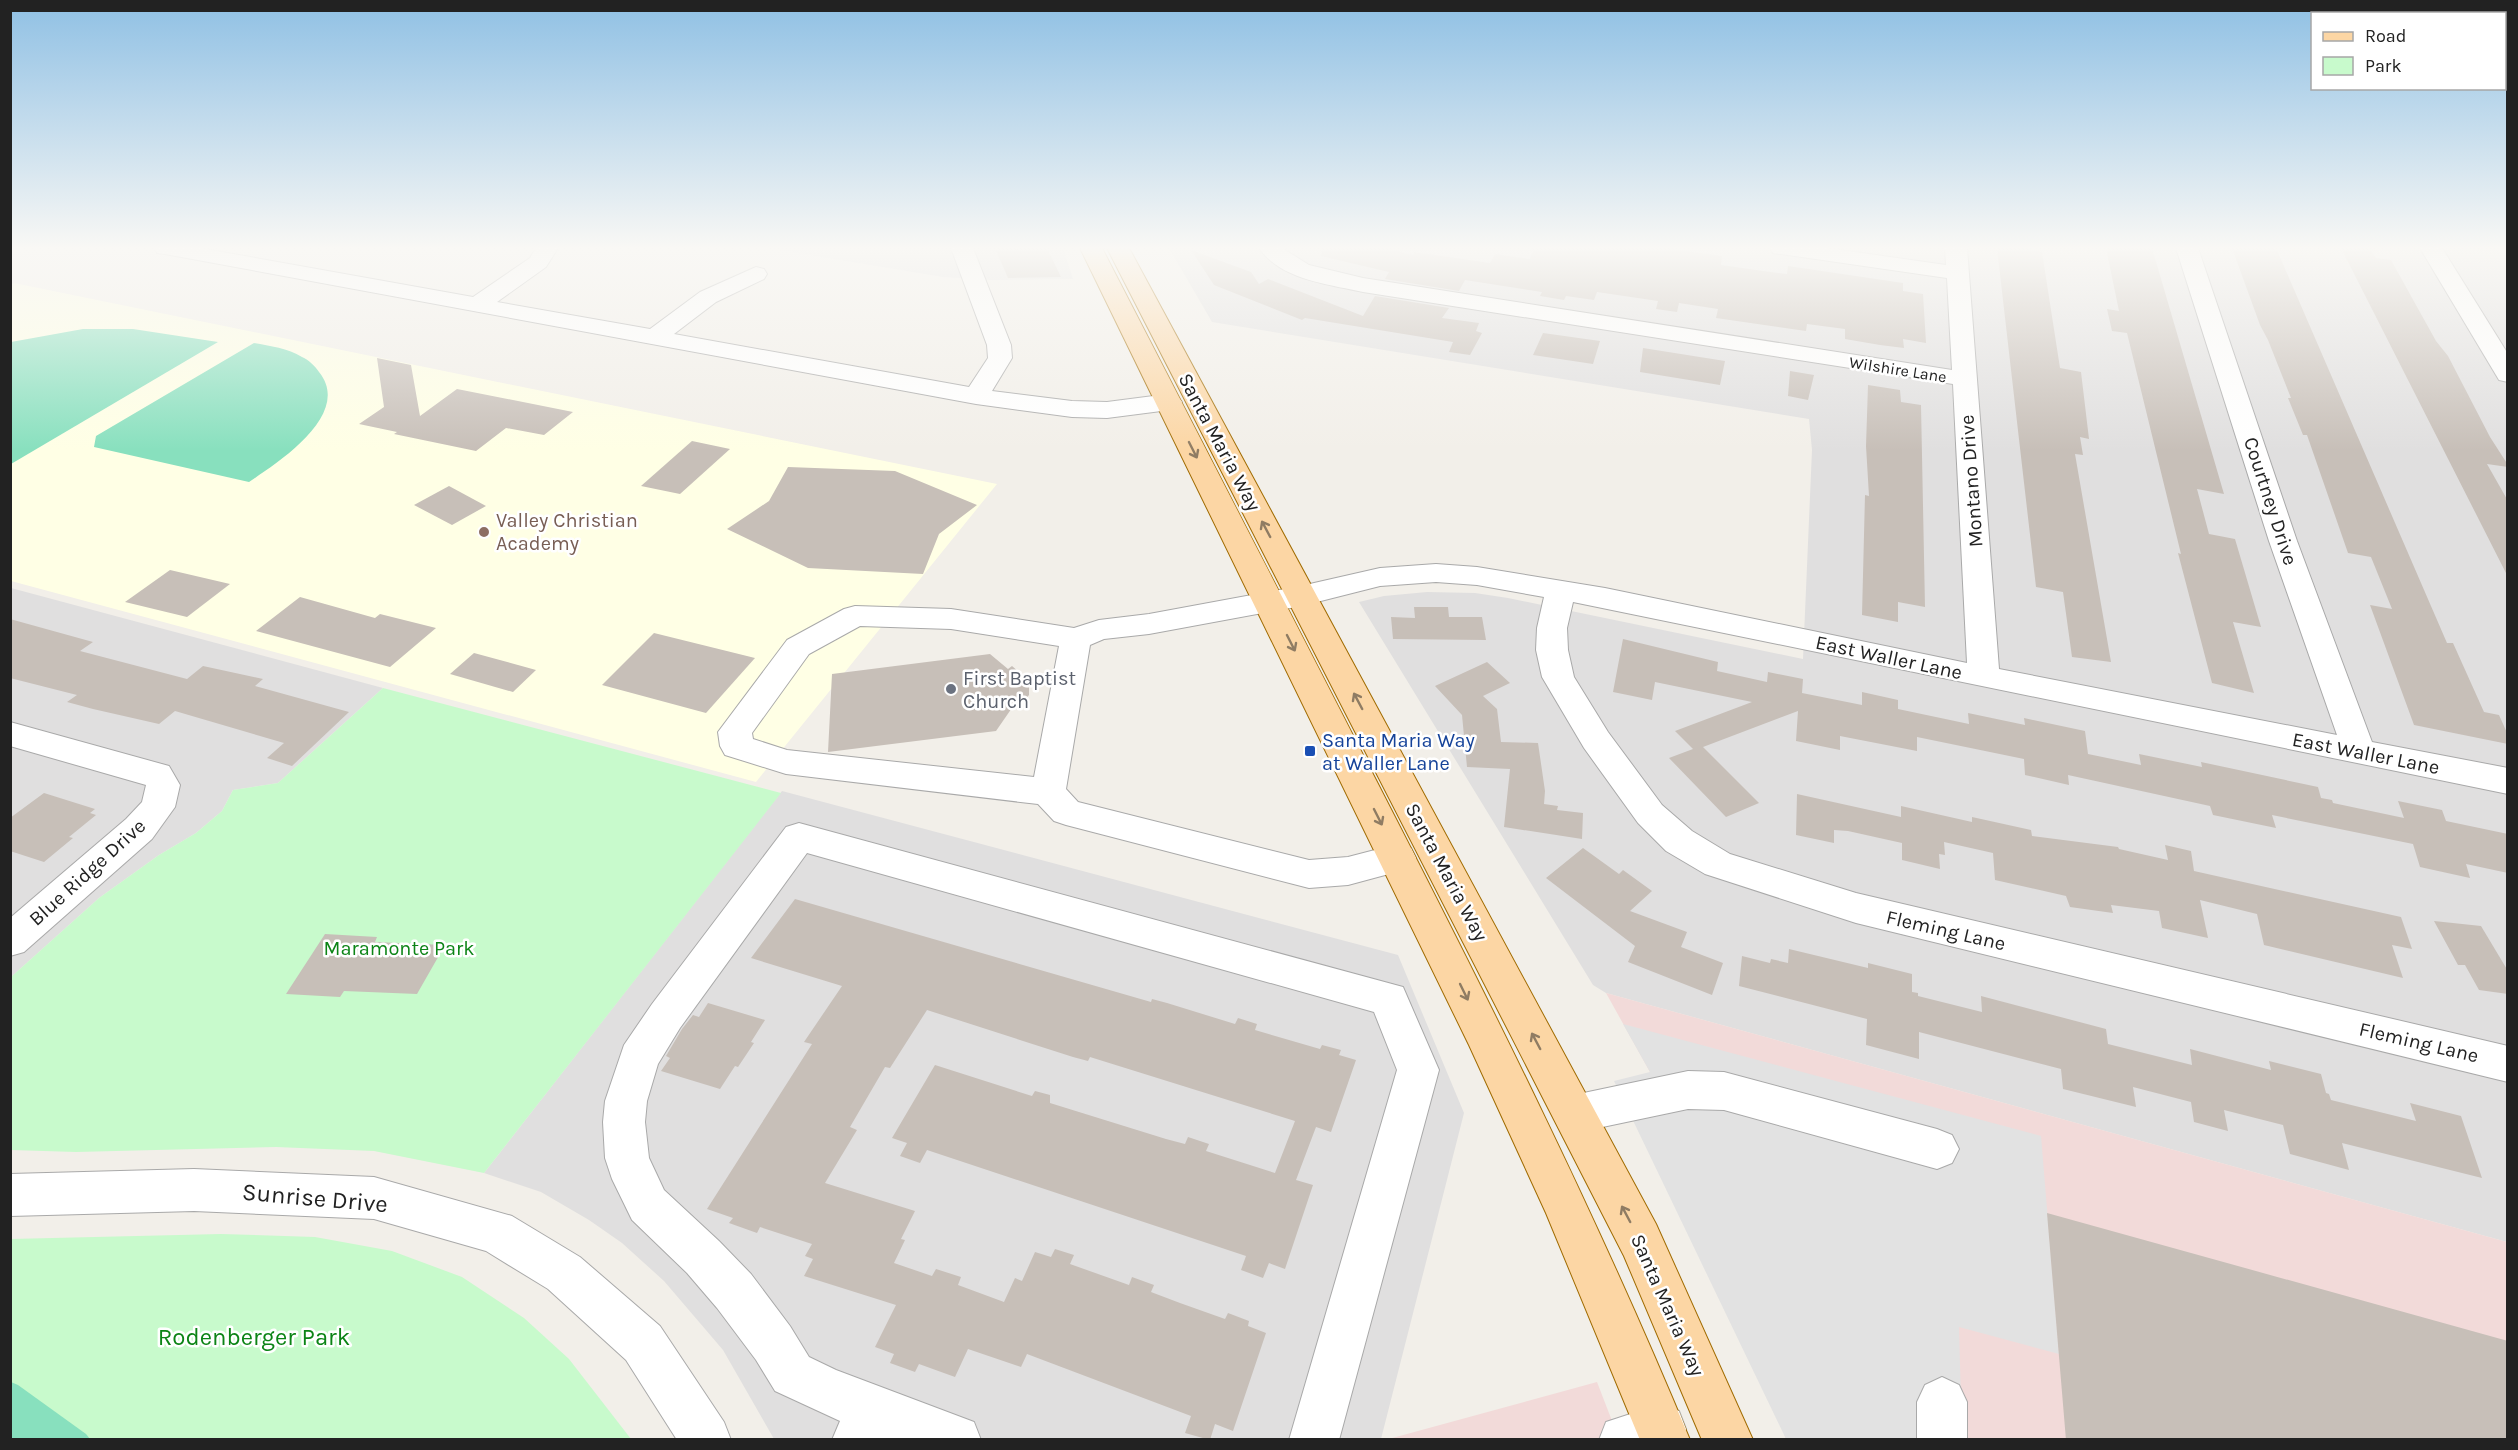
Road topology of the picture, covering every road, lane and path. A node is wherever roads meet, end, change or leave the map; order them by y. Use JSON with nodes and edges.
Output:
{"nodes":[{"id":1,"x":535,"y":316,"type":"edge"},
{"id":2,"x":684,"y":316,"type":"edge"},
{"id":3,"x":988,"y":316,"type":"edge"},
{"id":4,"x":1125,"y":316,"type":"edge"},
{"id":5,"x":1150,"y":316,"type":"edge"},
{"id":6,"x":1559,"y":316,"type":"edge"},
{"id":7,"x":1961,"y":316,"type":"edge"},
{"id":8,"x":2209,"y":316,"type":"edge"},
{"id":9,"x":2472,"y":316,"type":"edge"},
{"id":10,"x":655,"y":338,"type":"junction"},
{"id":11,"x":2508,"y":375,"type":"edge"},
{"id":12,"x":1965,"y":379,"type":"junction"},
{"id":13,"x":976,"y":396,"type":"junction"},
{"id":14,"x":1169,"y":402,"type":"junction"},
{"id":15,"x":1560,"y":590,"type":"junction"},
{"id":16,"x":1285,"y":599,"type":"junction"},
{"id":17,"x":1076,"y":639,"type":"junction"},
{"id":18,"x":1984,"y":677,"type":"junction"},
{"id":19,"x":10,"y":734,"type":"edge"},
{"id":20,"x":2360,"y":752,"type":"junction"},
{"id":21,"x":2508,"y":781,"type":"edge"},
{"id":22,"x":1048,"y":792,"type":"junction"},
{"id":23,"x":1398,"y":858,"type":"junction"},
{"id":24,"x":10,"y":941,"type":"edge"},
{"id":25,"x":2508,"y":1064,"type":"edge"},
{"id":26,"x":1574,"y":1114,"type":"junction"},
{"id":27,"x":1937,"y":1149,"type":"dead end"},
{"id":28,"x":10,"y":1195,"type":"edge"},
{"id":29,"x":865,"y":1424,"type":"edge"},
{"id":30,"x":1650,"y":1436,"type":"edge"},
{"id":31,"x":706,"y":1440,"type":"edge"},
{"id":32,"x":957,"y":1440,"type":"edge"},
{"id":33,"x":1314,"y":1440,"type":"edge"},
{"id":34,"x":1728,"y":1440,"type":"edge"}],
"edges":[{"from":1,"to":10,"type":"street"},
{"from":2,"to":10,"type":"street"},
{"from":3,"to":13,"type":"street"},
{"from":4,"to":14,"type":"main road","name":"Santa Maria Way"},
{"from":16,"to":5,"type":"main road","name":"Santa Maria Way","one_way":true},
{"from":6,"to":12,"type":"street","name":"Wilshire Lane"},
{"from":7,"to":12,"type":"street","name":"Montano Drive"},
{"from":8,"to":20,"type":"street","name":"Courtney Drive"},
{"from":9,"to":11,"type":"street"},
{"from":10,"to":13,"type":"street"},
{"from":12,"to":18,"type":"street","name":"Montano Drive"},
{"from":13,"to":14,"type":"street"},
{"from":14,"to":16,"type":"main road","name":"Santa Maria Way","one_way":true},
{"from":15,"to":16,"type":"street","name":"East Waller Lane"},
{"from":15,"to":18,"type":"street","name":"East Waller Lane"},
{"from":15,"to":25,"type":"street","name":"Fleming Lane"},
{"from":16,"to":17,"type":"street","name":"East Waller Lane"},
{"from":16,"to":23,"type":"main road","name":"Santa Maria Way","one_way":true},
{"from":26,"to":16,"type":"main road","name":"Santa Maria Way","one_way":true},
{"from":17,"to":22,"type":"street"},
{"from":17,"to":22,"type":"street"},
{"from":18,"to":20,"type":"street","name":"East Waller Lane"},
{"from":19,"to":24,"type":"street","name":"Blue Ridge Drive"},
{"from":20,"to":21,"type":"street","name":"East Waller Lane"},
{"from":22,"to":23,"type":"street"},
{"from":23,"to":30,"type":"main road","name":"Santa Maria Way","one_way":true},
{"from":26,"to":27,"type":"street"},
{"from":34,"to":26,"type":"main road","name":"Santa Maria Way","one_way":true},
{"from":28,"to":31,"type":"street","name":"Sunrise Drive"},
{"from":29,"to":32,"type":"street"},
{"from":29,"to":33,"type":"street"}]}
